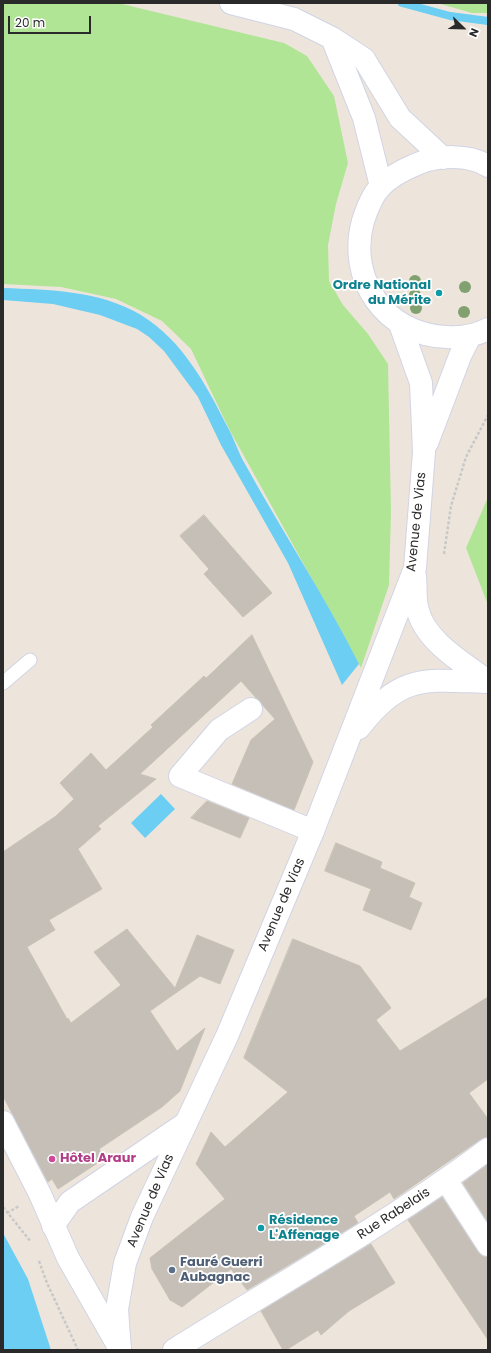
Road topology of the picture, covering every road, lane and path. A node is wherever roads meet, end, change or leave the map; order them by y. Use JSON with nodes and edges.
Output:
{"nodes":[{"id":1,"x":231,"y":3,"type":"edge"},
{"id":2,"x":332,"y":38,"type":"junction"},
{"id":3,"x":443,"y":158,"type":"junction"},
{"id":4,"x":486,"y":162,"type":"edge"},
{"id":5,"x":381,"y":186,"type":"junction"},
{"id":6,"x":400,"y":324,"type":"junction"},
{"id":7,"x":479,"y":333,"type":"edge"},
{"id":8,"x":488,"y":415,"type":"edge"},
{"id":9,"x":424,"y":452,"type":"junction"},
{"id":10,"x":443,"y":558,"type":"dead end"},
{"id":11,"x":415,"y":568,"type":"junction"},
{"id":12,"x":30,"y":660,"type":"dead end"},
{"id":13,"x":488,"y":682,"type":"edge"},
{"id":14,"x":3,"y":683,"type":"edge"},
{"id":15,"x":251,"y":709,"type":"dead end"},
{"id":16,"x":345,"y":746,"type":"junction"},
{"id":17,"x":313,"y":831,"type":"junction"},
{"id":18,"x":3,"y":1122,"type":"edge"},
{"id":19,"x":186,"y":1123,"type":"junction"},
{"id":20,"x":488,"y":1149,"type":"edge"},
{"id":21,"x":446,"y":1180,"type":"junction"},
{"id":22,"x":53,"y":1226,"type":"junction"},
{"id":23,"x":488,"y":1245,"type":"edge"},
{"id":24,"x":39,"y":1260,"type":"dead end"},
{"id":25,"x":78,"y":1350,"type":"edge"},
{"id":26,"x":120,"y":1350,"type":"edge"},
{"id":27,"x":174,"y":1350,"type":"edge"}],
"edges":[{"from":1,"to":2,"type":"main road"},
{"from":2,"to":3,"type":"main road"},
{"from":2,"to":5,"type":"main road"},
{"from":3,"to":4,"type":"main road"},
{"from":3,"to":5,"type":"main road"},
{"from":5,"to":6,"type":"main road"},
{"from":6,"to":7,"type":"main road"},
{"from":6,"to":9,"type":"main road","name":"Avenue de Vias"},
{"from":7,"to":9,"type":"main road","name":"Avenue de Vias"},
{"from":8,"to":10,"type":"path"},
{"from":9,"to":11,"type":"main road","name":"Avenue de Vias"},
{"from":11,"to":13,"type":"main road"},
{"from":11,"to":16,"type":"main road","name":"Avenue de Vias"},
{"from":12,"to":14,"type":"lane"},
{"from":13,"to":16,"type":"main road"},
{"from":15,"to":17,"type":"main road"},
{"from":16,"to":17,"type":"main road","name":"Avenue de Vias"},
{"from":17,"to":19,"type":"main road","name":"Avenue de Vias"},
{"from":18,"to":22,"type":"main road"},
{"from":19,"to":22,"type":"main road"},
{"from":19,"to":26,"type":"main road","name":"Avenue de Vias"},
{"from":20,"to":21,"type":"main road","name":"Rue Rabelais"},
{"from":21,"to":23,"type":"main road"},
{"from":21,"to":27,"type":"main road","name":"Rue Rabelais"},
{"from":22,"to":26,"type":"main road"},
{"from":24,"to":25,"type":"path"}]}
